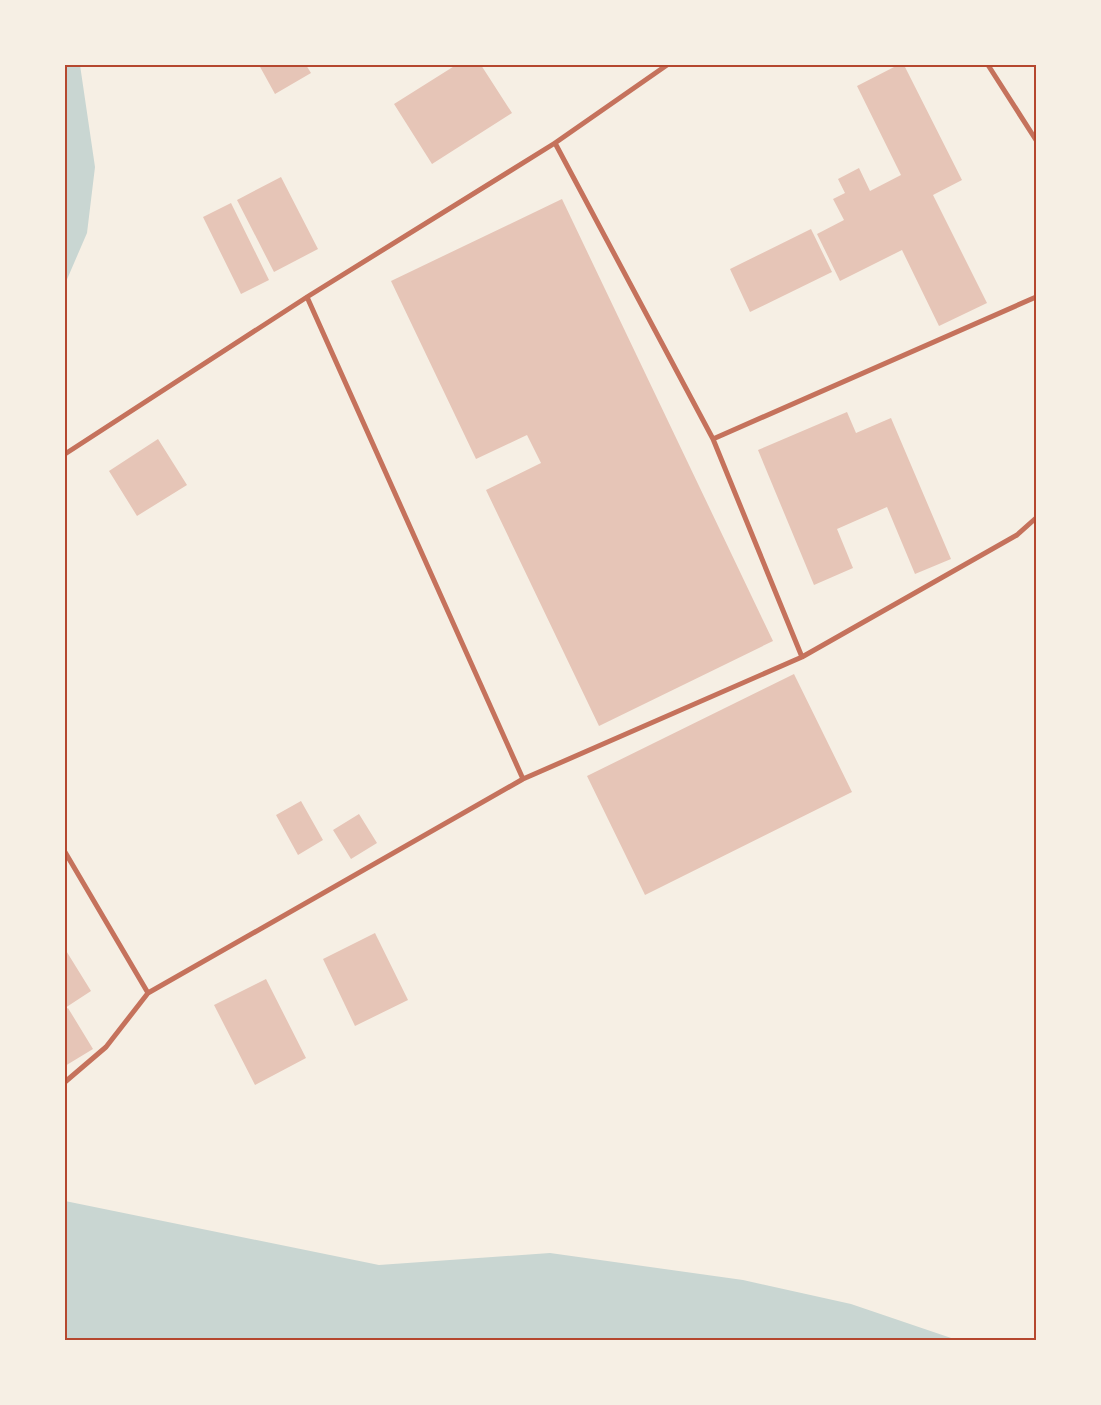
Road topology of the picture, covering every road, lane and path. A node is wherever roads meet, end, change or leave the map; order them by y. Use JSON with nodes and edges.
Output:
{"nodes":[{"id":1,"x":667,"y":65,"type":"edge"},
{"id":2,"x":988,"y":65,"type":"edge"},
{"id":3,"x":1036,"y":140,"type":"edge"},
{"id":4,"x":555,"y":143,"type":"junction"},
{"id":5,"x":307,"y":297,"type":"junction"},
{"id":6,"x":1036,"y":297,"type":"edge"},
{"id":7,"x":713,"y":439,"type":"junction"},
{"id":8,"x":65,"y":454,"type":"edge"},
{"id":9,"x":1036,"y":518,"type":"edge"},
{"id":10,"x":802,"y":657,"type":"junction"},
{"id":11,"x":524,"y":778,"type":"junction"},
{"id":12,"x":65,"y":852,"type":"edge"},
{"id":13,"x":148,"y":993,"type":"junction"},
{"id":14,"x":65,"y":1082,"type":"edge"}],
"edges":[{"from":1,"to":4,"type":"street"},
{"from":2,"to":3,"type":"street"},
{"from":4,"to":5,"type":"street"},
{"from":4,"to":7,"type":"street"},
{"from":5,"to":8,"type":"street"},
{"from":5,"to":11,"type":"street"},
{"from":6,"to":7,"type":"street"},
{"from":7,"to":10,"type":"street"},
{"from":9,"to":10,"type":"street"},
{"from":10,"to":11,"type":"street"},
{"from":11,"to":13,"type":"street"},
{"from":12,"to":13,"type":"street"},
{"from":13,"to":14,"type":"street"}]}
